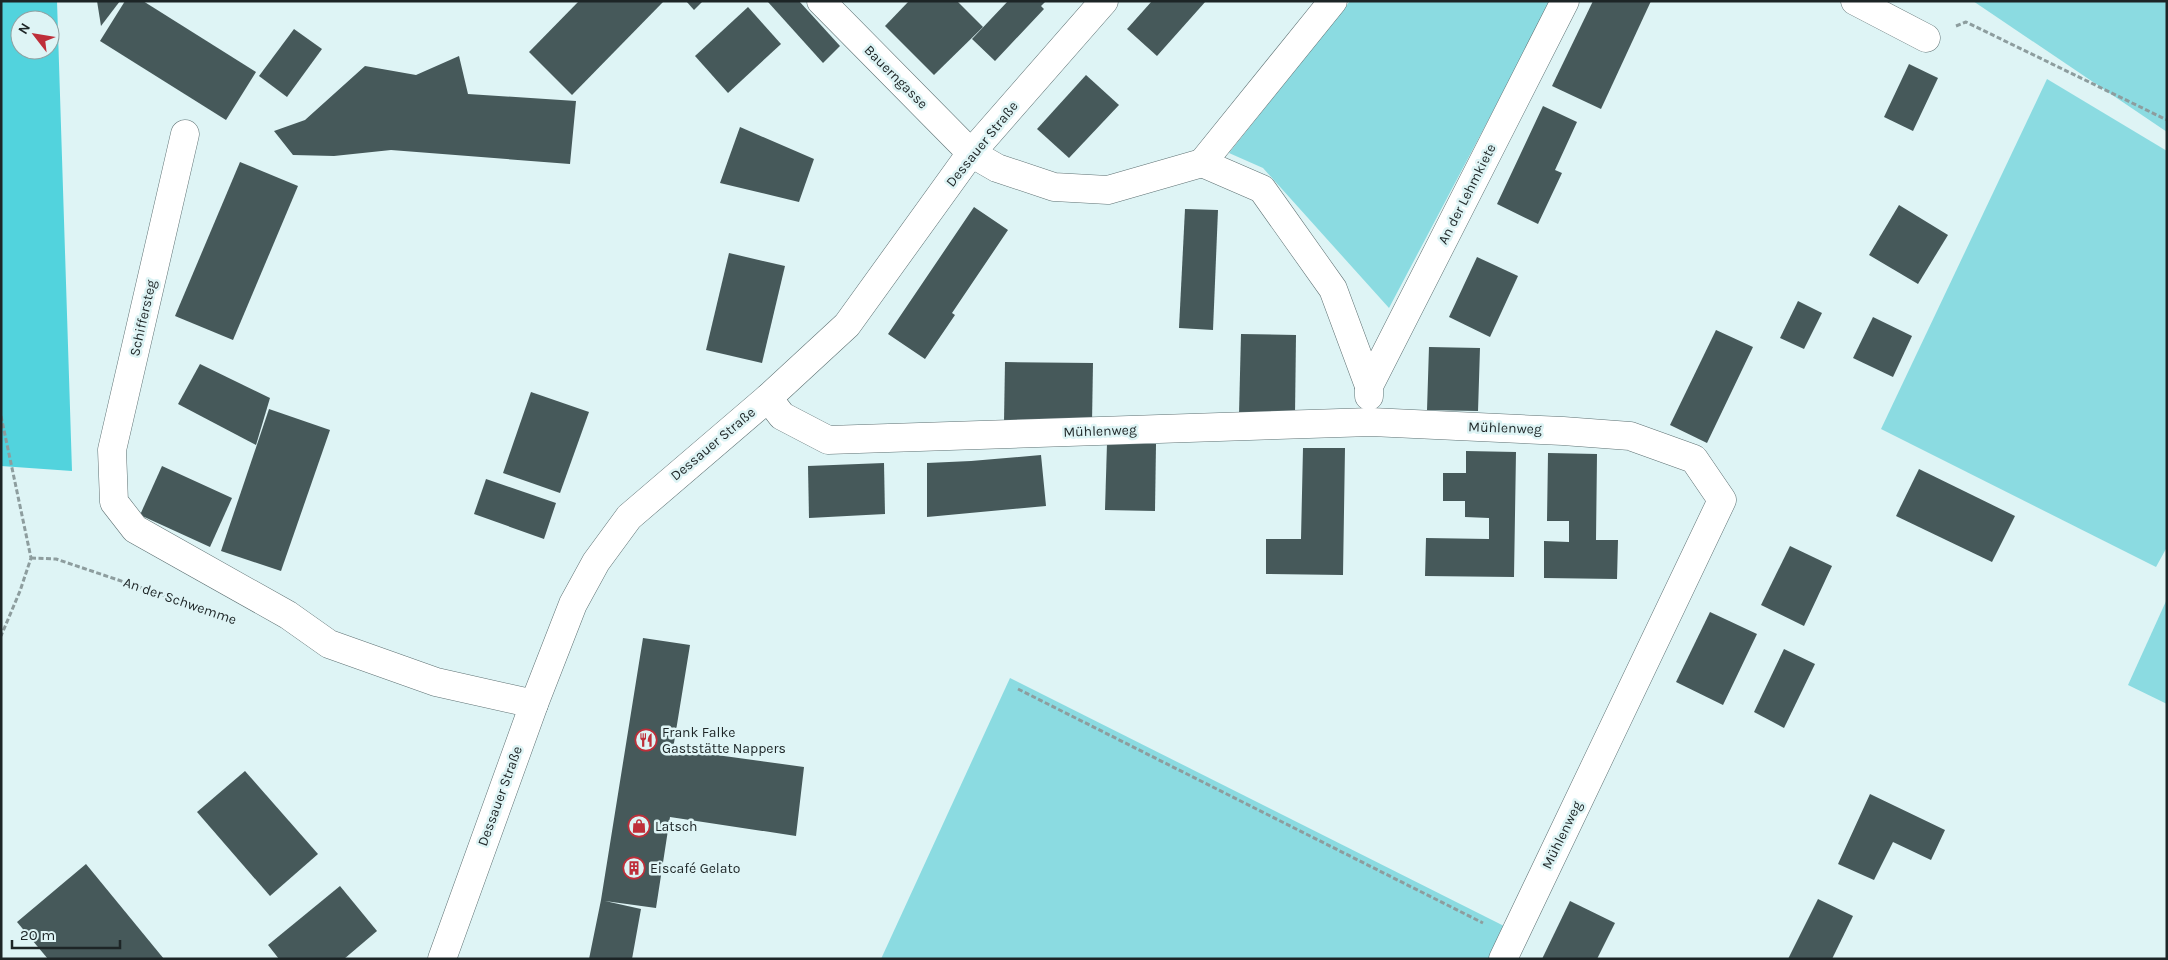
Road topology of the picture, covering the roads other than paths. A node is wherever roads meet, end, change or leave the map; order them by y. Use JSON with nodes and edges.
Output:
{"nodes":[{"id":1,"x":822,"y":1,"type":"edge"},
{"id":2,"x":1104,"y":1,"type":"edge"},
{"id":3,"x":1333,"y":1,"type":"edge"},
{"id":4,"x":1566,"y":1,"type":"edge"},
{"id":5,"x":1855,"y":1,"type":"edge"},
{"id":6,"x":1926,"y":38,"type":"road end"},
{"id":7,"x":185,"y":134,"type":"dead end"},
{"id":8,"x":971,"y":153,"type":"junction"},
{"id":9,"x":1202,"y":163,"type":"junction"},
{"id":10,"x":1369,"y":386,"type":"junction"},
{"id":11,"x":768,"y":398,"type":"junction"},
{"id":12,"x":1371,"y":422,"type":"junction"},
{"id":13,"x":534,"y":704,"type":"junction"},
{"id":14,"x":1508,"y":948,"type":"edge"},
{"id":15,"x":442,"y":959,"type":"edge"}],
"edges":[{"from":1,"to":8,"type":"street","name":"Bauerngasse"},
{"from":2,"to":8,"type":"street","name":"Dessauer Straße"},
{"from":3,"to":9,"type":"street"},
{"from":4,"to":10,"type":"street","name":"An der Lehmkiete"},
{"from":5,"to":6,"type":"street"},
{"from":7,"to":13,"type":"street","name":"Schiffersteg"},
{"from":8,"to":9,"type":"street"},
{"from":8,"to":11,"type":"street","name":"Dessauer Straße"},
{"from":9,"to":10,"type":"street"},
{"from":10,"to":12,"type":"street"},
{"from":11,"to":12,"type":"street","name":"Mühlenweg"},
{"from":11,"to":13,"type":"street","name":"Dessauer Straße"},
{"from":12,"to":14,"type":"street","name":"Mühlenweg"},
{"from":13,"to":15,"type":"street","name":"Dessauer Straße"}]}
